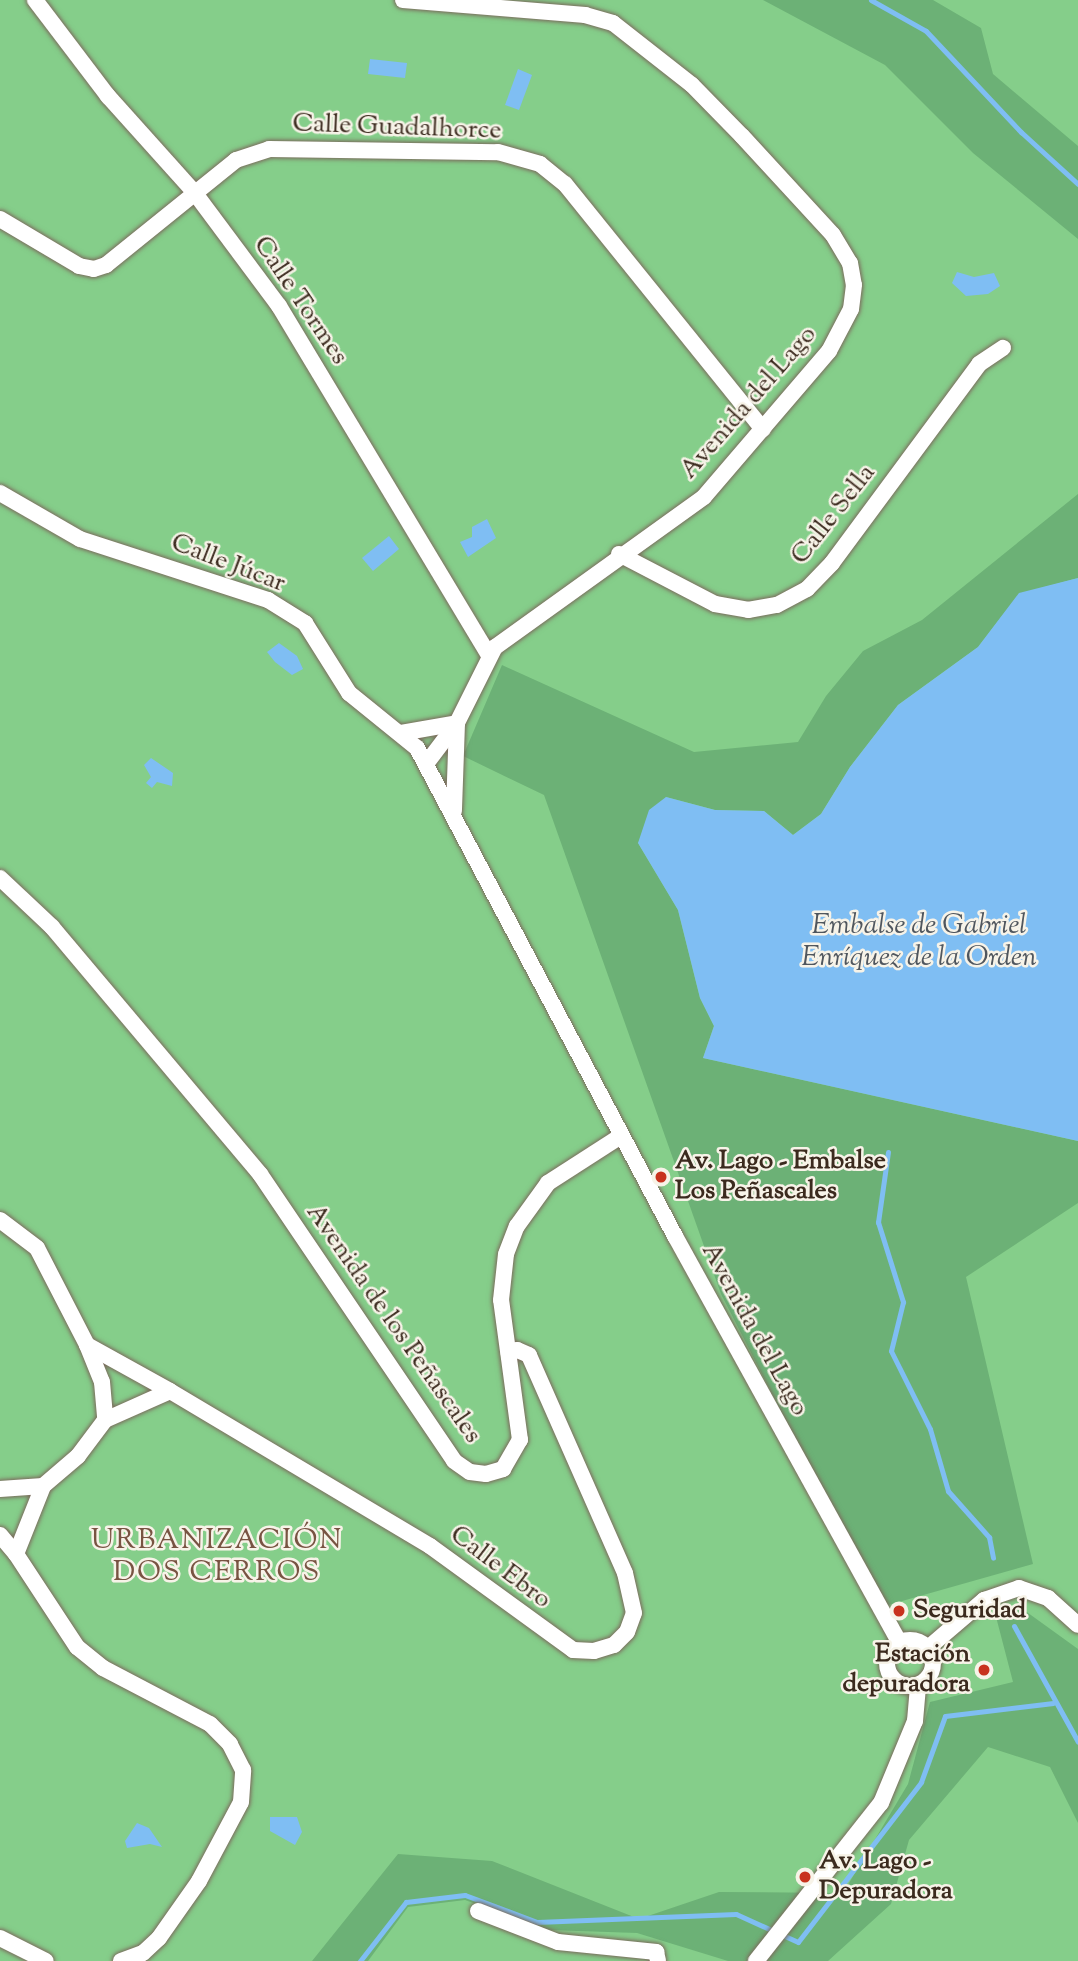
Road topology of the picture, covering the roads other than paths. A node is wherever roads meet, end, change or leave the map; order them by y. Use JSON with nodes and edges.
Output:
{"nodes":[{"id":1,"x":35,"y":0,"type":"edge"},
{"id":2,"x":403,"y":0,"type":"edge"},
{"id":3,"x":194,"y":192,"type":"junction"},
{"id":4,"x":0,"y":219,"type":"edge"},
{"id":5,"x":1003,"y":348,"type":"dead end"},
{"id":6,"x":763,"y":429,"type":"junction"},
{"id":7,"x":0,"y":493,"type":"edge"},
{"id":8,"x":619,"y":554,"type":"junction"},
{"id":9,"x":489,"y":655,"type":"junction"},
{"id":10,"x":457,"y":723,"type":"junction"},
{"id":11,"x":401,"y":733,"type":"junction"},
{"id":12,"x":426,"y":764,"type":"junction"},
{"id":13,"x":454,"y":814,"type":"junction"},
{"id":14,"x":0,"y":878,"type":"edge"},
{"id":15,"x":621,"y":1136,"type":"junction"},
{"id":16,"x":0,"y":1220,"type":"edge"},
{"id":17,"x":501,"y":1300,"type":"junction"},
{"id":18,"x":88,"y":1345,"type":"junction"},
{"id":19,"x":508,"y":1353,"type":"junction"},
{"id":20,"x":529,"y":1356,"type":"junction"},
{"id":21,"x":511,"y":1372,"type":"junction"},
{"id":22,"x":536,"y":1380,"type":"junction"},
{"id":23,"x":170,"y":1391,"type":"junction"},
{"id":24,"x":105,"y":1420,"type":"junction"},
{"id":25,"x":43,"y":1486,"type":"junction"},
{"id":26,"x":0,"y":1489,"type":"edge"},
{"id":27,"x":0,"y":1535,"type":"edge"},
{"id":28,"x":16,"y":1554,"type":"junction"},
{"id":29,"x":1078,"y":1625,"type":"edge"},
{"id":30,"x":899,"y":1642,"type":"junction"},
{"id":31,"x":928,"y":1648,"type":"junction"},
{"id":32,"x":918,"y":1686,"type":"junction"},
{"id":33,"x":478,"y":1912,"type":"dead end"},
{"id":34,"x":0,"y":1938,"type":"edge"},
{"id":35,"x":46,"y":1961,"type":"edge"},
{"id":36,"x":121,"y":1961,"type":"edge"},
{"id":37,"x":658,"y":1961,"type":"edge"},
{"id":38,"x":756,"y":1961,"type":"edge"}],
"edges":[{"from":1,"to":3,"type":"street","name":"Calle Tormes"},
{"from":2,"to":6,"type":"street","name":"Avenida del Lago"},
{"from":3,"to":4,"type":"street","name":"Calle Guadalhorce"},
{"from":3,"to":6,"type":"street","name":"Calle Guadalhorce"},
{"from":3,"to":9,"type":"street","name":"Calle Tormes"},
{"from":5,"to":8,"type":"street","name":"Calle Sella"},
{"from":6,"to":8,"type":"street","name":"Avenida del Lago"},
{"from":7,"to":11,"type":"street","name":"Calle Júcar"},
{"from":8,"to":9,"type":"street","name":"Avenida del Lago"},
{"from":9,"to":10,"type":"street","name":"Avenida del Lago"},
{"from":10,"to":11,"type":"street"},
{"from":10,"to":12,"type":"street","name":"Avenida del Lago"},
{"from":10,"to":13,"type":"street","name":"Avenida del Lago"},
{"from":11,"to":12,"type":"street","name":"Calle Júcar"},
{"from":12,"to":13,"type":"street","name":"Avenida del Lago"},
{"from":13,"to":15,"type":"street","name":"Avenida del Lago"},
{"from":14,"to":21,"type":"street","name":"Avenida de los Peñascales"},
{"from":15,"to":17,"type":"street","name":"Avenida de los Peñascales"},
{"from":15,"to":30,"type":"street","name":"Avenida del Lago"},
{"from":16,"to":18,"type":"street"},
{"from":17,"to":19,"type":"street","name":"Avenida de los Peñascales"},
{"from":17,"to":20,"type":"street","name":"Calle Ebro"},
{"from":18,"to":23,"type":"street"},
{"from":18,"to":24,"type":"street"},
{"from":19,"to":20,"type":"street"},
{"from":19,"to":21,"type":"street","name":"Avenida de los Peñascales"},
{"from":20,"to":22,"type":"street","name":"Calle Ebro"},
{"from":21,"to":22,"type":"street"},
{"from":22,"to":23,"type":"street","name":"Calle Ebro"},
{"from":23,"to":24,"type":"street"},
{"from":24,"to":25,"type":"street"},
{"from":25,"to":26,"type":"street"},
{"from":25,"to":28,"type":"street"},
{"from":27,"to":28,"type":"street"},
{"from":28,"to":36,"type":"street"},
{"from":29,"to":31,"type":"street"},
{"from":30,"to":31,"type":"street"},
{"from":30,"to":32,"type":"street"},
{"from":31,"to":32,"type":"street"},
{"from":32,"to":38,"type":"street"},
{"from":33,"to":37,"type":"street"},
{"from":34,"to":35,"type":"street"}]}
